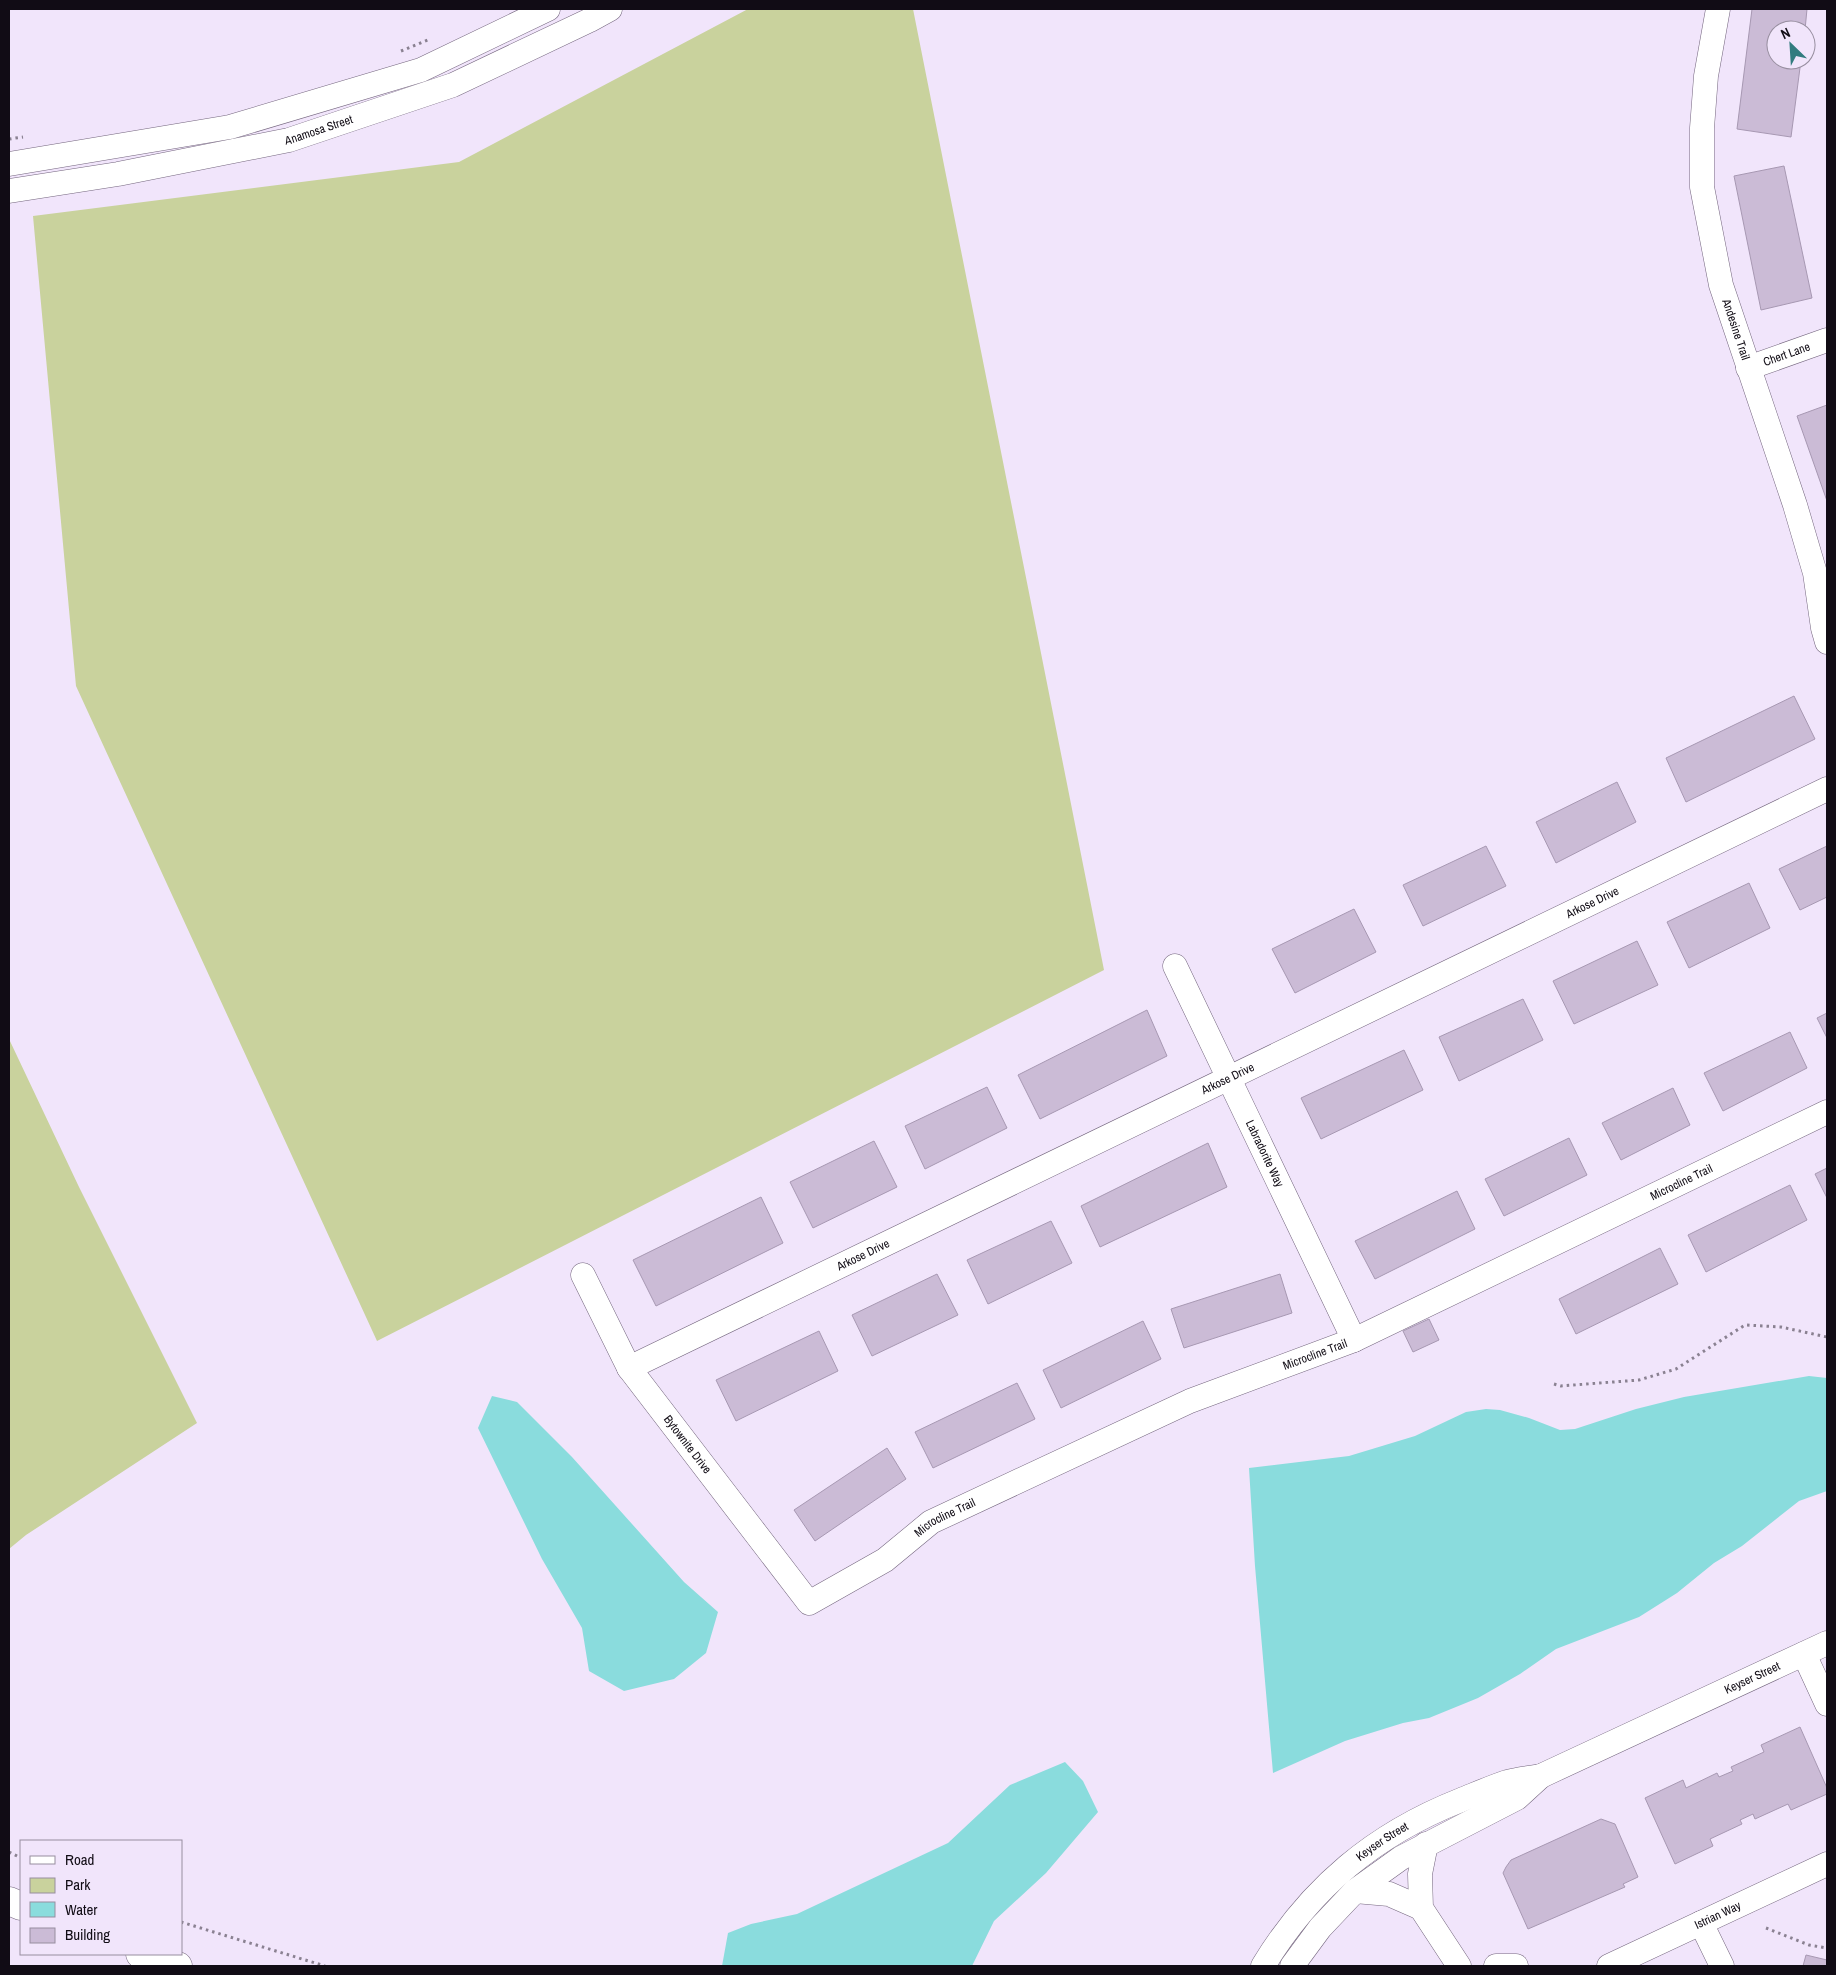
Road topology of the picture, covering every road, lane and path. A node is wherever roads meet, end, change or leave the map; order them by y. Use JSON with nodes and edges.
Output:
{"nodes":[{"id":1,"x":548,"y":9,"type":"edge"},
{"id":2,"x":609,"y":9,"type":"edge"},
{"id":3,"x":1718,"y":9,"type":"edge"},
{"id":4,"x":432,"y":38,"type":"dead end"},
{"id":5,"x":398,"y":52,"type":"dead end"},
{"id":6,"x":27,"y":137,"type":"dead end"},
{"id":7,"x":9,"y":139,"type":"edge"},
{"id":8,"x":9,"y":164,"type":"edge"},
{"id":9,"x":9,"y":190,"type":"edge"},
{"id":10,"x":1827,"y":340,"type":"edge"},
{"id":11,"x":1748,"y":368,"type":"junction"},
{"id":12,"x":1827,"y":642,"type":"edge"},
{"id":13,"x":1827,"y":789,"type":"edge"},
{"id":14,"x":1175,"y":966,"type":"dead end"},
{"id":15,"x":1229,"y":1078,"type":"junction"},
{"id":16,"x":1827,"y":1112,"type":"edge"},
{"id":17,"x":583,"y":1275,"type":"dead end"},
{"id":18,"x":1827,"y":1337,"type":"edge"},
{"id":19,"x":1354,"y":1340,"type":"junction"},
{"id":20,"x":630,"y":1368,"type":"junction"},
{"id":21,"x":1554,"y":1384,"type":"dead end"},
{"id":22,"x":809,"y":1604,"type":"joint"},
{"id":23,"x":1827,"y":1643,"type":"edge"},
{"id":24,"x":1804,"y":1654,"type":"junction"},
{"id":25,"x":1827,"y":1704,"type":"edge"},
{"id":26,"x":1541,"y":1776,"type":"junction"},
{"id":27,"x":1426,"y":1844,"type":"junction"},
{"id":28,"x":1827,"y":1864,"type":"edge"},
{"id":29,"x":1355,"y":1891,"type":"junction"},
{"id":30,"x":1421,"y":1908,"type":"junction"},
{"id":31,"x":182,"y":1922,"type":"edge"},
{"id":32,"x":1701,"y":1923,"type":"junction"},
{"id":33,"x":1766,"y":1928,"type":"dead end"},
{"id":34,"x":1827,"y":1948,"type":"edge"},
{"id":35,"x":143,"y":1955,"type":"edge"},
{"id":36,"x":176,"y":1966,"type":"edge"},
{"id":37,"x":325,"y":1966,"type":"edge"},
{"id":38,"x":1263,"y":1966,"type":"edge"},
{"id":39,"x":1292,"y":1966,"type":"edge"},
{"id":40,"x":1460,"y":1966,"type":"edge"},
{"id":41,"x":1496,"y":1966,"type":"edge"},
{"id":42,"x":1516,"y":1966,"type":"edge"},
{"id":43,"x":1609,"y":1966,"type":"edge"},
{"id":44,"x":1722,"y":1966,"type":"edge"}],
"edges":[{"from":1,"to":8,"type":"street"},
{"from":2,"to":9,"type":"street","name":"Anamosa Street"},
{"from":3,"to":11,"type":"street","name":"Andesine Trail"},
{"from":4,"to":5,"type":"path"},
{"from":6,"to":7,"type":"path"},
{"from":10,"to":11,"type":"street","name":"Chert Lane"},
{"from":11,"to":12,"type":"street","name":"Andesine Trail"},
{"from":13,"to":15,"type":"street","name":"Arkose Drive"},
{"from":14,"to":15,"type":"street","name":"Labradorite Way"},
{"from":15,"to":19,"type":"street","name":"Labradorite Way"},
{"from":15,"to":20,"type":"street","name":"Arkose Drive"},
{"from":16,"to":19,"type":"street","name":"Microcline Trail"},
{"from":17,"to":20,"type":"street","name":"Bytownite Drive"},
{"from":18,"to":21,"type":"path"},
{"from":19,"to":22,"type":"street","name":"Microcline Trail"},
{"from":20,"to":22,"type":"street","name":"Bytownite Drive"},
{"from":23,"to":24,"type":"street","name":"Keyser Street"},
{"from":24,"to":25,"type":"street"},
{"from":24,"to":26,"type":"street","name":"Keyser Street"},
{"from":26,"to":27,"type":"street","name":"Keyser Street"},
{"from":26,"to":38,"type":"street","name":"Keyser Street"},
{"from":27,"to":29,"type":"street","name":"Keyser Street"},
{"from":27,"to":30,"type":"street"},
{"from":28,"to":32,"type":"street","name":"Istrian Way"},
{"from":29,"to":30,"type":"street"},
{"from":29,"to":39,"type":"street","name":"Keyser Street"},
{"from":30,"to":40,"type":"street"},
{"from":31,"to":37,"type":"path"},
{"from":32,"to":43,"type":"street","name":"Istrian Way"},
{"from":32,"to":44,"type":"street"},
{"from":33,"to":34,"type":"path"},
{"from":35,"to":36,"type":"main road"},
{"from":41,"to":42,"type":"street"}]}
